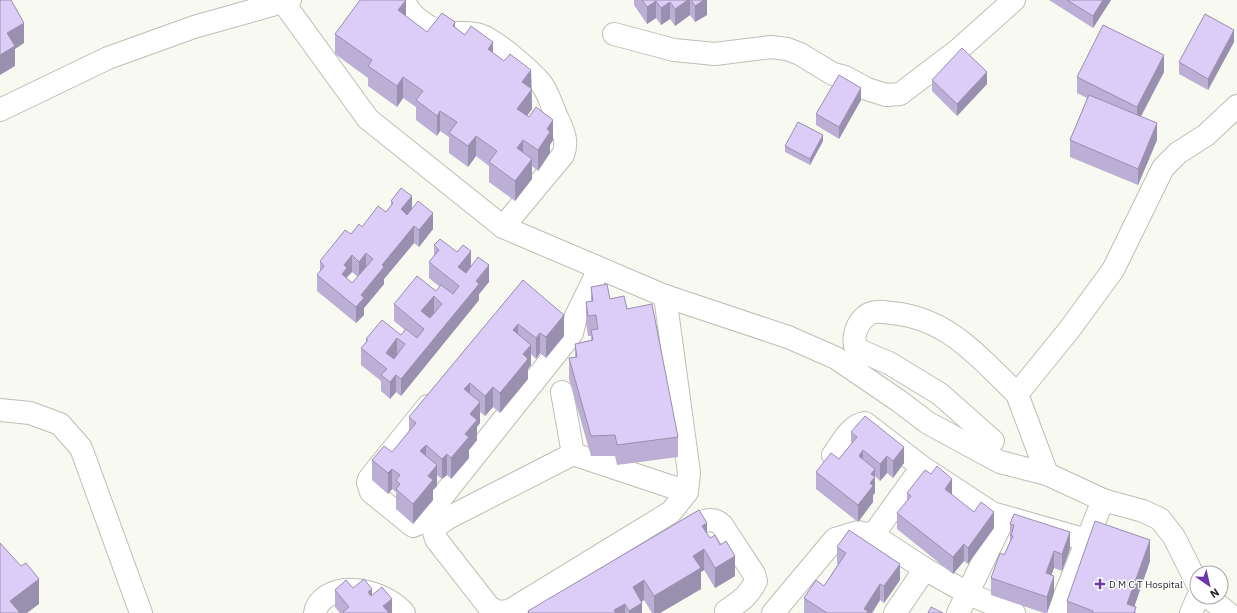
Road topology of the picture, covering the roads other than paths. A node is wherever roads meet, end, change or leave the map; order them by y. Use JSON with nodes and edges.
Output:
{"nodes":[{"id":1,"x":404,"y":0,"type":"edge"},
{"id":2,"x":1014,"y":0,"type":"edge"},
{"id":3,"x":286,"y":1,"type":"edge"},
{"id":4,"x":614,"y":34,"type":"dead end"},
{"id":5,"x":1237,"y":106,"type":"edge"},
{"id":6,"x":0,"y":110,"type":"edge"},
{"id":7,"x":503,"y":227,"type":"junction"},
{"id":8,"x":599,"y":269,"type":"junction"},
{"id":9,"x":664,"y":296,"type":"junction"},
{"id":10,"x":439,"y":392,"type":"edge"},
{"id":11,"x":562,"y":392,"type":"dead end"},
{"id":12,"x":1017,"y":394,"type":"junction"},
{"id":13,"x":0,"y":410,"type":"edge"},
{"id":14,"x":993,"y":441,"type":"dead end"},
{"id":15,"x":573,"y":454,"type":"junction"},
{"id":16,"x":833,"y":455,"type":"edge"},
{"id":17,"x":922,"y":467,"type":"junction"},
{"id":18,"x":1046,"y":474,"type":"junction"},
{"id":19,"x":687,"y":492,"type":"junction"},
{"id":20,"x":1103,"y":500,"type":"junction"},
{"id":21,"x":1004,"y":518,"type":"junction"},
{"id":22,"x":873,"y":535,"type":"junction"},
{"id":23,"x":1086,"y":540,"type":"junction"},
{"id":24,"x":660,"y":548,"type":"edge"},
{"id":25,"x":1189,"y":567,"type":"edge"},
{"id":26,"x":925,"y":569,"type":"junction"},
{"id":27,"x":969,"y":594,"type":"junction"},
{"id":28,"x":1218,"y":605,"type":"edge"},
{"id":29,"x":726,"y":612,"type":"edge"},
{"id":30,"x":141,"y":613,"type":"edge"},
{"id":31,"x":315,"y":613,"type":"edge"},
{"id":32,"x":404,"y":613,"type":"edge"},
{"id":33,"x":773,"y":613,"type":"edge"},
{"id":34,"x":895,"y":613,"type":"edge"},
{"id":35,"x":958,"y":613,"type":"edge"},
{"id":36,"x":1014,"y":613,"type":"edge"},
{"id":37,"x":1058,"y":613,"type":"edge"},
{"id":38,"x":1228,"y":613,"type":"edge"}],
"edges":[{"from":1,"to":7,"type":"street"},
{"from":2,"to":4,"type":"street"},
{"from":3,"to":6,"type":"street"},
{"from":3,"to":7,"type":"street"},
{"from":5,"to":12,"type":"street"},
{"from":7,"to":8,"type":"street"},
{"from":8,"to":9,"type":"street"},
{"from":8,"to":10,"type":"street"},
{"from":9,"to":18,"type":"street"},
{"from":9,"to":19,"type":"street"},
{"from":11,"to":15,"type":"street"},
{"from":12,"to":14,"type":"street"},
{"from":12,"to":18,"type":"street"},
{"from":13,"to":30,"type":"street"},
{"from":15,"to":19,"type":"street"},
{"from":15,"to":19,"type":"street"},
{"from":16,"to":17,"type":"street"},
{"from":17,"to":21,"type":"street"},
{"from":17,"to":22,"type":"street"},
{"from":18,"to":20,"type":"street"},
{"from":20,"to":23,"type":"street"},
{"from":20,"to":25,"type":"street"},
{"from":21,"to":23,"type":"street"},
{"from":21,"to":27,"type":"street"},
{"from":22,"to":26,"type":"street"},
{"from":22,"to":33,"type":"street"},
{"from":23,"to":37,"type":"street"},
{"from":24,"to":29,"type":"street"},
{"from":26,"to":27,"type":"street"},
{"from":26,"to":34,"type":"street"},
{"from":27,"to":35,"type":"street"},
{"from":27,"to":36,"type":"street"},
{"from":28,"to":38,"type":"street"},
{"from":31,"to":32,"type":"street"}]}
